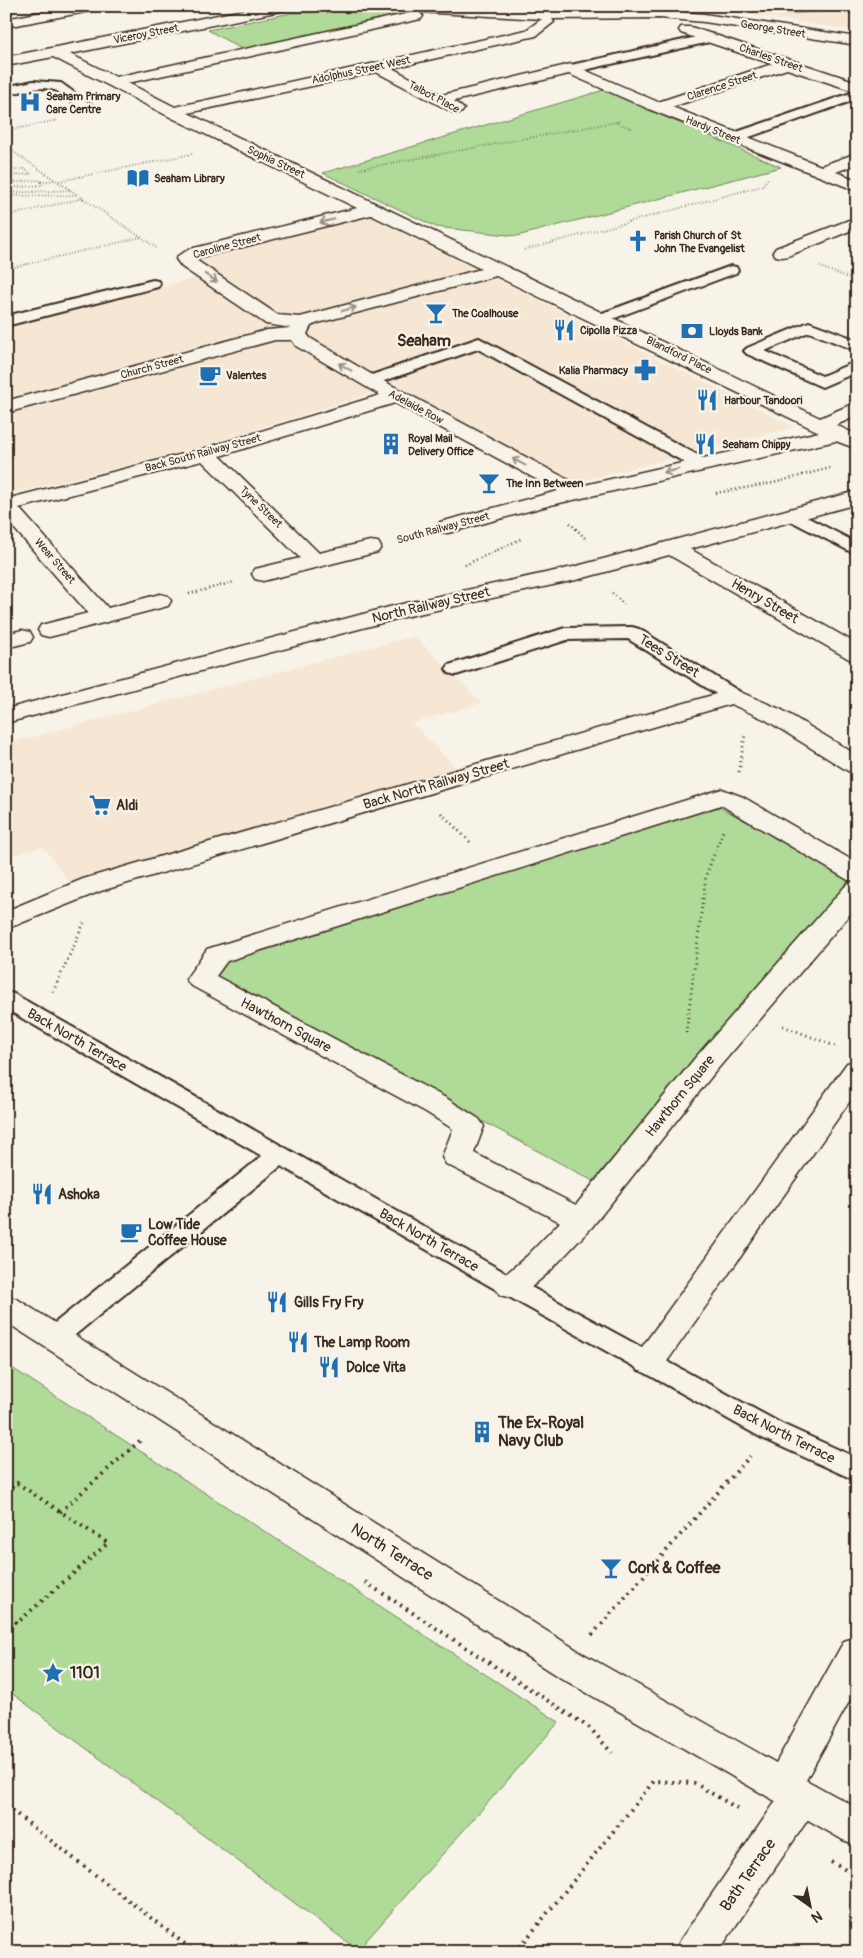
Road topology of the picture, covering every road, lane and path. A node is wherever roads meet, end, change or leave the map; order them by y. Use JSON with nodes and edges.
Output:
{"nodes":[{"id":1,"x":96,"y":6,"type":"edge"},
{"id":2,"x":286,"y":6,"type":"edge"},
{"id":3,"x":386,"y":6,"type":"edge"},
{"id":4,"x":428,"y":8,"type":"junction"},
{"id":5,"x":782,"y":8,"type":"dead end"},
{"id":6,"x":857,"y":9,"type":"edge"},
{"id":7,"x":547,"y":22,"type":"dead end"},
{"id":8,"x":6,"y":24,"type":"edge"},
{"id":9,"x":686,"y":30,"type":"dead end"},
{"id":10,"x":710,"y":38,"type":"junction"},
{"id":11,"x":857,"y":41,"type":"edge"},
{"id":12,"x":54,"y":52,"type":"junction"},
{"id":13,"x":6,"y":62,"type":"edge"},
{"id":14,"x":787,"y":64,"type":"junction"},
{"id":15,"x":378,"y":67,"type":"junction"},
{"id":16,"x":571,"y":69,"type":"junction"},
{"id":17,"x":112,"y":82,"type":"junction"},
{"id":18,"x":857,"y":87,"type":"edge"},
{"id":19,"x":6,"y":91,"type":"edge"},
{"id":20,"x":857,"y":95,"type":"edge"},
{"id":21,"x":440,"y":100,"type":"junction"},
{"id":22,"x":87,"y":106,"type":"dead end"},
{"id":23,"x":657,"y":108,"type":"junction"},
{"id":24,"x":172,"y":112,"type":"junction"},
{"id":25,"x":464,"y":113,"type":"dead end"},
{"id":26,"x":734,"y":138,"type":"junction"},
{"id":27,"x":237,"y":144,"type":"junction"},
{"id":28,"x":6,"y":147,"type":"edge"},
{"id":29,"x":781,"y":156,"type":"junction"},
{"id":30,"x":857,"y":158,"type":"edge"},
{"id":31,"x":40,"y":169,"type":"junction"},
{"id":32,"x":6,"y":171,"type":"edge"},
{"id":33,"x":27,"y":171,"type":"junction"},
{"id":34,"x":820,"y":172,"type":"junction"},
{"id":35,"x":6,"y":176,"type":"edge"},
{"id":36,"x":309,"y":178,"type":"junction"},
{"id":37,"x":57,"y":180,"type":"junction"},
{"id":38,"x":41,"y":182,"type":"junction"},
{"id":39,"x":6,"y":183,"type":"edge"},
{"id":40,"x":857,"y":186,"type":"edge"},
{"id":41,"x":6,"y":188,"type":"edge"},
{"id":42,"x":72,"y":190,"type":"junction"},
{"id":43,"x":6,"y":193,"type":"edge"},
{"id":44,"x":80,"y":195,"type":"junction"},
{"id":45,"x":6,"y":196,"type":"edge"},
{"id":46,"x":84,"y":198,"type":"junction"},
{"id":47,"x":374,"y":209,"type":"junction"},
{"id":48,"x":6,"y":216,"type":"edge"},
{"id":49,"x":857,"y":222,"type":"edge"},
{"id":50,"x":143,"y":236,"type":"junction"},
{"id":51,"x":782,"y":252,"type":"dead end"},
{"id":52,"x":185,"y":259,"type":"junction"},
{"id":53,"x":482,"y":261,"type":"junction"},
{"id":54,"x":6,"y":269,"type":"edge"},
{"id":55,"x":500,"y":269,"type":"junction"},
{"id":56,"x":731,"y":270,"type":"dead end"},
{"id":57,"x":152,"y":284,"type":"dead end"},
{"id":58,"x":602,"y":318,"type":"junction"},
{"id":59,"x":6,"y":321,"type":"edge"},
{"id":60,"x":300,"y":328,"type":"junction"},
{"id":61,"x":857,"y":346,"type":"edge"},
{"id":62,"x":857,"y":366,"type":"edge"},
{"id":63,"x":369,"y":381,"type":"junction"},
{"id":64,"x":398,"y":396,"type":"junction"},
{"id":65,"x":6,"y":407,"type":"edge"},
{"id":66,"x":857,"y":408,"type":"edge"},
{"id":67,"x":829,"y":429,"type":"junction"},
{"id":68,"x":857,"y":442,"type":"edge"},
{"id":69,"x":206,"y":454,"type":"junction"},
{"id":70,"x":701,"y":464,"type":"junction"},
{"id":71,"x":836,"y":466,"type":"dead end"},
{"id":72,"x":773,"y":483,"type":"dead end"},
{"id":73,"x":577,"y":493,"type":"junction"},
{"id":74,"x":857,"y":497,"type":"edge"},
{"id":75,"x":547,"y":500,"type":"junction"},
{"id":76,"x":6,"y":505,"type":"edge"},
{"id":77,"x":793,"y":516,"type":"junction"},
{"id":78,"x":448,"y":527,"type":"joint"},
{"id":79,"x":529,"y":535,"type":"dead end"},
{"id":80,"x":590,"y":542,"type":"dead end"},
{"id":81,"x":370,"y":547,"type":"joint"},
{"id":82,"x":672,"y":548,"type":"junction"},
{"id":83,"x":857,"y":550,"type":"edge"},
{"id":84,"x":315,"y":561,"type":"junction"},
{"id":85,"x":457,"y":569,"type":"dead end"},
{"id":86,"x":263,"y":574,"type":"joint"},
{"id":87,"x":160,"y":601,"type":"joint"},
{"id":88,"x":103,"y":616,"type":"junction"},
{"id":89,"x":49,"y":630,"type":"dead end"},
{"id":90,"x":857,"y":654,"type":"edge"},
{"id":91,"x":456,"y":669,"type":"dead end"},
{"id":92,"x":733,"y":696,"type":"junction"},
{"id":93,"x":6,"y":716,"type":"edge"},
{"id":94,"x":857,"y":766,"type":"edge"},
{"id":95,"x":418,"y":789,"type":"junction"},
{"id":96,"x":734,"y":802,"type":"junction"},
{"id":97,"x":495,"y":868,"type":"junction"},
{"id":98,"x":857,"y":874,"type":"edge"},
{"id":99,"x":92,"y":885,"type":"junction"},
{"id":100,"x":857,"y":889,"type":"edge"},
{"id":101,"x":6,"y":921,"type":"edge"},
{"id":102,"x":6,"y":999,"type":"edge"},
{"id":103,"x":750,"y":1013,"type":"junction"},
{"id":104,"x":41,"y":1020,"type":"junction"},
{"id":105,"x":848,"y":1059,"type":"edge"},
{"id":106,"x":705,"y":1064,"type":"junction"},
{"id":107,"x":279,"y":1155,"type":"junction"},
{"id":108,"x":581,"y":1220,"type":"junction"},
{"id":109,"x":510,"y":1287,"type":"junction"},
{"id":110,"x":6,"y":1307,"type":"edge"},
{"id":111,"x":55,"y":1338,"type":"junction"},
{"id":112,"x":649,"y":1362,"type":"junction"},
{"id":113,"x":172,"y":1412,"type":"junction"},
{"id":114,"x":772,"y":1432,"type":"junction"},
{"id":115,"x":857,"y":1470,"type":"edge"},
{"id":116,"x":6,"y":1492,"type":"edge"},
{"id":117,"x":60,"y":1512,"type":"junction"},
{"id":118,"x":6,"y":1616,"type":"edge"},
{"id":119,"x":857,"y":1652,"type":"edge"},
{"id":120,"x":567,"y":1663,"type":"junction"},
{"id":121,"x":654,"y":1781,"type":"dead end"},
{"id":122,"x":792,"y":1792,"type":"junction"},
{"id":123,"x":6,"y":1806,"type":"edge"},
{"id":124,"x":857,"y":1828,"type":"edge"},
{"id":125,"x":195,"y":1952,"type":"edge"},
{"id":126,"x":516,"y":1952,"type":"edge"},
{"id":127,"x":695,"y":1952,"type":"edge"}],
"edges":[{"from":1,"to":8,"type":"street"},
{"from":2,"to":12,"type":"street","name":"Viceroy Street"},
{"from":3,"to":4,"type":"street","name":"George Street"},
{"from":4,"to":11,"type":"street","name":"George Street"},
{"from":4,"to":17,"type":"street"},
{"from":5,"to":6,"type":"lane","name":"George Street"},
{"from":7,"to":15,"type":"street","name":"Adolphus Street West"},
{"from":9,"to":10,"type":"street","name":"Charles Street"},
{"from":10,"to":14,"type":"street","name":"Charles Street"},
{"from":10,"to":16,"type":"lane"},
{"from":12,"to":13,"type":"street","name":"Viceroy Street"},
{"from":12,"to":17,"type":"street","name":"Sophia Street"},
{"from":14,"to":18,"type":"street","name":"Charles Street"},
{"from":14,"to":23,"type":"street","name":"Clarence Street"},
{"from":15,"to":21,"type":"street","name":"Talbot Place"},
{"from":15,"to":24,"type":"street","name":"Adolphus Street West"},
{"from":16,"to":21,"type":"street"},
{"from":16,"to":23,"type":"street","name":"Hardy Street"},
{"from":17,"to":24,"type":"street","name":"Sophia Street"},
{"from":19,"to":22,"type":"lane"},
{"from":20,"to":26,"type":"lane"},
{"from":21,"to":25,"type":"street","name":"Talbot Place"},
{"from":23,"to":26,"type":"street","name":"Hardy Street"},
{"from":23,"to":36,"type":"path"},
{"from":24,"to":27,"type":"street","name":"Sophia Street"},
{"from":26,"to":29,"type":"street","name":"Hardy Street"},
{"from":27,"to":36,"type":"street","name":"Sophia Street"},
{"from":27,"to":37,"type":"path"},
{"from":28,"to":31,"type":"path"},
{"from":29,"to":34,"type":"street","name":"Hardy Street"},
{"from":29,"to":53,"type":"path"},
{"from":30,"to":34,"type":"street"},
{"from":31,"to":33,"type":"path"},
{"from":31,"to":37,"type":"path"},
{"from":32,"to":33,"type":"path"},
{"from":33,"to":35,"type":"path"},
{"from":34,"to":40,"type":"street","name":"Hardy Street"},
{"from":36,"to":47,"type":"street","name":"Sophia Street"},
{"from":37,"to":38,"type":"path"},
{"from":37,"to":42,"type":"path"},
{"from":38,"to":39,"type":"path"},
{"from":38,"to":41,"type":"path"},
{"from":42,"to":43,"type":"path"},
{"from":42,"to":44,"type":"path"},
{"from":44,"to":45,"type":"path"},
{"from":44,"to":46,"type":"path"},
{"from":46,"to":48,"type":"path"},
{"from":46,"to":50,"type":"path"},
{"from":47,"to":52,"type":"street","name":"Caroline Street","one_way":true},
{"from":47,"to":53,"type":"street","name":"Sophia Street"},
{"from":49,"to":51,"type":"street"},
{"from":50,"to":52,"type":"path"},
{"from":50,"to":54,"type":"path"},
{"from":52,"to":60,"type":"street","name":"Caroline Street","one_way":true},
{"from":53,"to":55,"type":"street","name":"Sophia Street"},
{"from":55,"to":58,"type":"street","name":"Blandford Place"},
{"from":60,"to":55,"type":"street","name":"Church Street","one_way":true},
{"from":56,"to":58,"type":"lane"},
{"from":57,"to":59,"type":"lane"},
{"from":58,"to":67,"type":"street","name":"Blandford Place"},
{"from":63,"to":60,"type":"street","name":"Adelaide Row","one_way":true},
{"from":60,"to":65,"type":"street","name":"Church Street"},
{"from":61,"to":62,"type":"lane"},
{"from":63,"to":64,"type":"street","name":"Adelaide Row"},
{"from":63,"to":70,"type":"lane"},
{"from":64,"to":69,"type":"street","name":"Back South Railway Street"},
{"from":73,"to":64,"type":"street","name":"Adelaide Row","one_way":true},
{"from":66,"to":67,"type":"street","name":"South Railway Street"},
{"from":67,"to":68,"type":"street","name":"Blandford Place"},
{"from":67,"to":70,"type":"street","name":"South Railway Street"},
{"from":69,"to":76,"type":"street","name":"Back South Railway Street"},
{"from":69,"to":84,"type":"street","name":"Tyne Street"},
{"from":70,"to":73,"type":"street","name":"South Railway Street","one_way":true},
{"from":71,"to":72,"type":"path"},
{"from":73,"to":75,"type":"street","name":"South Railway Street"},
{"from":74,"to":77,"type":"street","name":"North Railway Street"},
{"from":75,"to":78,"type":"street","name":"South Railway Street"},
{"from":75,"to":80,"type":"path"},
{"from":76,"to":88,"type":"street","name":"Wear Street"},
{"from":77,"to":82,"type":"street","name":"North Railway Street"},
{"from":77,"to":83,"type":"lane"},
{"from":78,"to":81,"type":"path","name":"South Railway Street"},
{"from":79,"to":85,"type":"path"},
{"from":81,"to":84,"type":"street"},
{"from":82,"to":90,"type":"street","name":"Henry Street"},
{"from":82,"to":93,"type":"street","name":"North Railway Street"},
{"from":84,"to":86,"type":"street"},
{"from":86,"to":87,"type":"path"},
{"from":87,"to":88,"type":"street"},
{"from":88,"to":89,"type":"street"},
{"from":91,"to":92,"type":"lane","name":"Tees Street"},
{"from":92,"to":94,"type":"street"},
{"from":92,"to":95,"type":"street","name":"Back North Railway Street"},
{"from":92,"to":96,"type":"path"},
{"from":95,"to":97,"type":"path"},
{"from":95,"to":99,"type":"street","name":"Back North Railway Street"},
{"from":96,"to":97,"type":"street","name":"Hawthorn Square"},
{"from":96,"to":98,"type":"street","name":"Hawthorn Square"},
{"from":96,"to":106,"type":"path"},
{"from":97,"to":108,"type":"street","name":"Hawthorn Square"},
{"from":99,"to":101,"type":"street","name":"Back North Railway Street"},
{"from":99,"to":104,"type":"path"},
{"from":100,"to":103,"type":"street","name":"Hawthorn Square"},
{"from":102,"to":104,"type":"lane","name":"Back North Terrace"},
{"from":103,"to":105,"type":"path"},
{"from":103,"to":106,"type":"street","name":"Hawthorn Square"},
{"from":104,"to":107,"type":"lane","name":"Back North Terrace"},
{"from":105,"to":112,"type":"street"},
{"from":106,"to":108,"type":"street","name":"Hawthorn Square"},
{"from":107,"to":109,"type":"lane","name":"Back North Terrace"},
{"from":107,"to":111,"type":"lane"},
{"from":108,"to":109,"type":"street"},
{"from":109,"to":112,"type":"lane","name":"Back North Terrace"},
{"from":110,"to":111,"type":"street","name":"North Terrace"},
{"from":111,"to":113,"type":"street","name":"North Terrace"},
{"from":112,"to":114,"type":"lane","name":"Back North Terrace"},
{"from":113,"to":117,"type":"path"},
{"from":113,"to":120,"type":"street","name":"North Terrace"},
{"from":114,"to":115,"type":"lane","name":"Back North Terrace"},
{"from":114,"to":120,"type":"path"},
{"from":116,"to":117,"type":"path"},
{"from":117,"to":118,"type":"path"},
{"from":119,"to":122,"type":"street","name":"Bath Terrace"},
{"from":120,"to":122,"type":"street","name":"North Terrace"},
{"from":121,"to":126,"type":"path"},
{"from":122,"to":124,"type":"street","name":"North Terrace"},
{"from":122,"to":127,"type":"street","name":"Bath Terrace"},
{"from":123,"to":125,"type":"path"}]}
